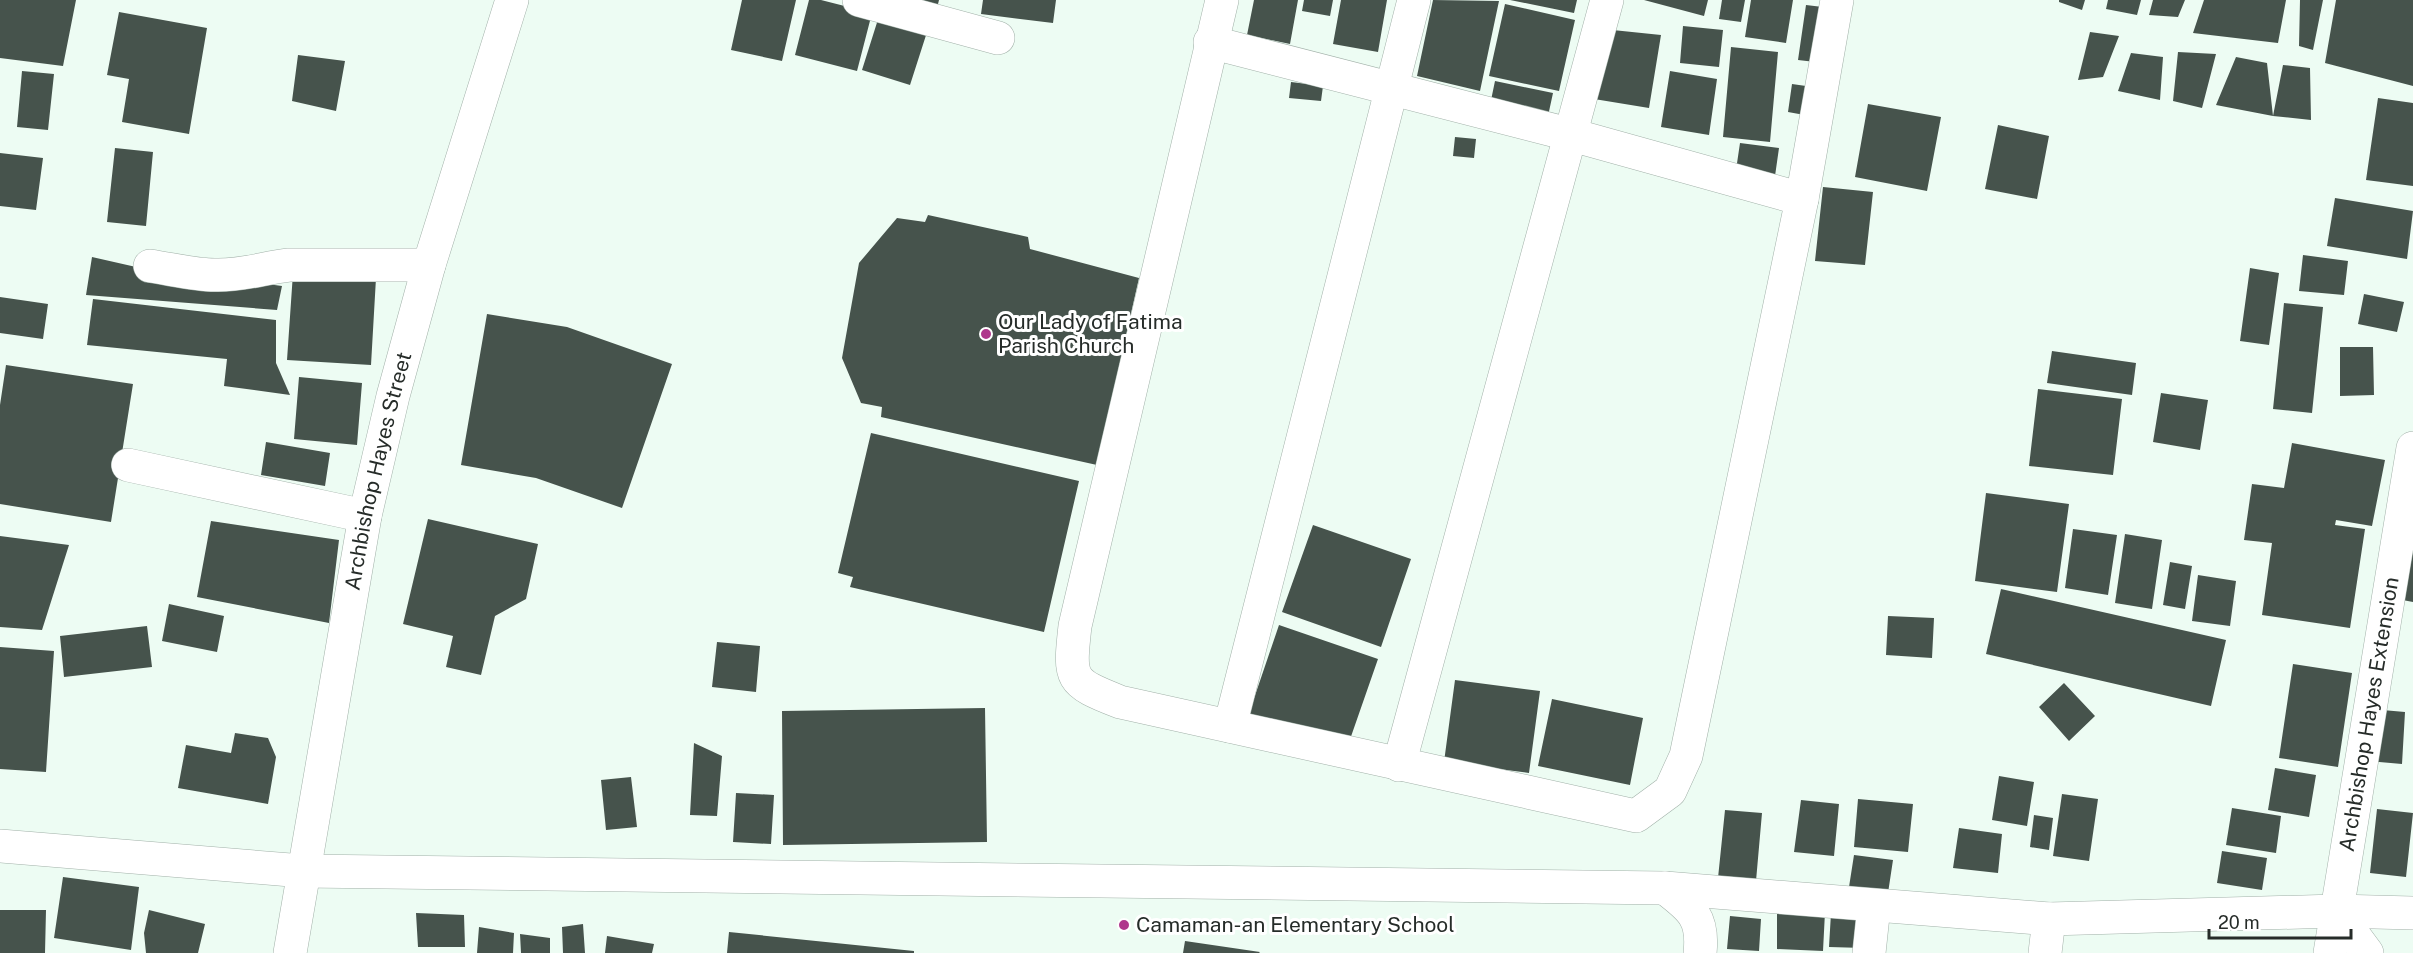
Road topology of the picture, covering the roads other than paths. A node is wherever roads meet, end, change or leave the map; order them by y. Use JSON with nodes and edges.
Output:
{"nodes":[{"id":1,"x":512,"y":0,"type":"edge"},
{"id":2,"x":859,"y":0,"type":"edge"},
{"id":3,"x":1222,"y":0,"type":"edge"},
{"id":4,"x":1414,"y":0,"type":"edge"},
{"id":5,"x":1607,"y":0,"type":"edge"},
{"id":6,"x":1837,"y":0,"type":"edge"},
{"id":7,"x":998,"y":38,"type":"dead end"},
{"id":8,"x":1210,"y":42,"type":"junction"},
{"id":9,"x":1391,"y":90,"type":"junction"},
{"id":10,"x":1572,"y":135,"type":"junction"},
{"id":11,"x":1802,"y":199,"type":"junction"},
{"id":12,"x":429,"y":265,"type":"junction"},
{"id":13,"x":150,"y":266,"type":"dead end"},
{"id":14,"x":2413,"y":447,"type":"edge"},
{"id":15,"x":128,"y":465,"type":"dead end"},
{"id":16,"x":365,"y":516,"type":"junction"},
{"id":17,"x":1230,"y":726,"type":"junction"},
{"id":18,"x":1398,"y":765,"type":"junction"},
{"id":19,"x":0,"y":846,"type":"edge"},
{"id":20,"x":303,"y":871,"type":"junction"},
{"id":21,"x":1665,"y":888,"type":"junction"},
{"id":22,"x":1874,"y":906,"type":"junction"},
{"id":23,"x":2336,"y":911,"type":"junction"},
{"id":24,"x":2413,"y":913,"type":"edge"},
{"id":25,"x":2049,"y":919,"type":"junction"},
{"id":26,"x":290,"y":953,"type":"edge"},
{"id":27,"x":1700,"y":953,"type":"edge"},
{"id":28,"x":1869,"y":953,"type":"edge"},
{"id":29,"x":2045,"y":953,"type":"edge"},
{"id":30,"x":2330,"y":953,"type":"edge"},
{"id":31,"x":2367,"y":953,"type":"edge"}],
"edges":[{"from":1,"to":12,"type":"street","name":"Archbishop Hayes Street"},
{"from":2,"to":7,"type":"street"},
{"from":3,"to":8,"type":"street"},
{"from":4,"to":9,"type":"street"},
{"from":5,"to":10,"type":"street"},
{"from":6,"to":11,"type":"street"},
{"from":8,"to":9,"type":"street"},
{"from":8,"to":17,"type":"street"},
{"from":9,"to":10,"type":"street"},
{"from":9,"to":17,"type":"street"},
{"from":10,"to":11,"type":"street"},
{"from":10,"to":18,"type":"street"},
{"from":11,"to":18,"type":"street"},
{"from":12,"to":13,"type":"street"},
{"from":12,"to":16,"type":"street","name":"Archbishop Hayes Street"},
{"from":14,"to":23,"type":"street","name":"Archbishop Hayes Extension"},
{"from":15,"to":16,"type":"street"},
{"from":16,"to":20,"type":"street","name":"Archbishop Hayes Street"},
{"from":17,"to":18,"type":"street"},
{"from":19,"to":20,"type":"street"},
{"from":20,"to":21,"type":"street"},
{"from":20,"to":26,"type":"street","name":"Archbishop Hayes Street"},
{"from":21,"to":22,"type":"street"},
{"from":21,"to":27,"type":"street"},
{"from":22,"to":25,"type":"street"},
{"from":22,"to":28,"type":"street"},
{"from":23,"to":24,"type":"street"},
{"from":23,"to":25,"type":"street"},
{"from":23,"to":30,"type":"street","name":"Archbishop Hayes Extension"},
{"from":23,"to":31,"type":"street"},
{"from":25,"to":29,"type":"street"}]}
